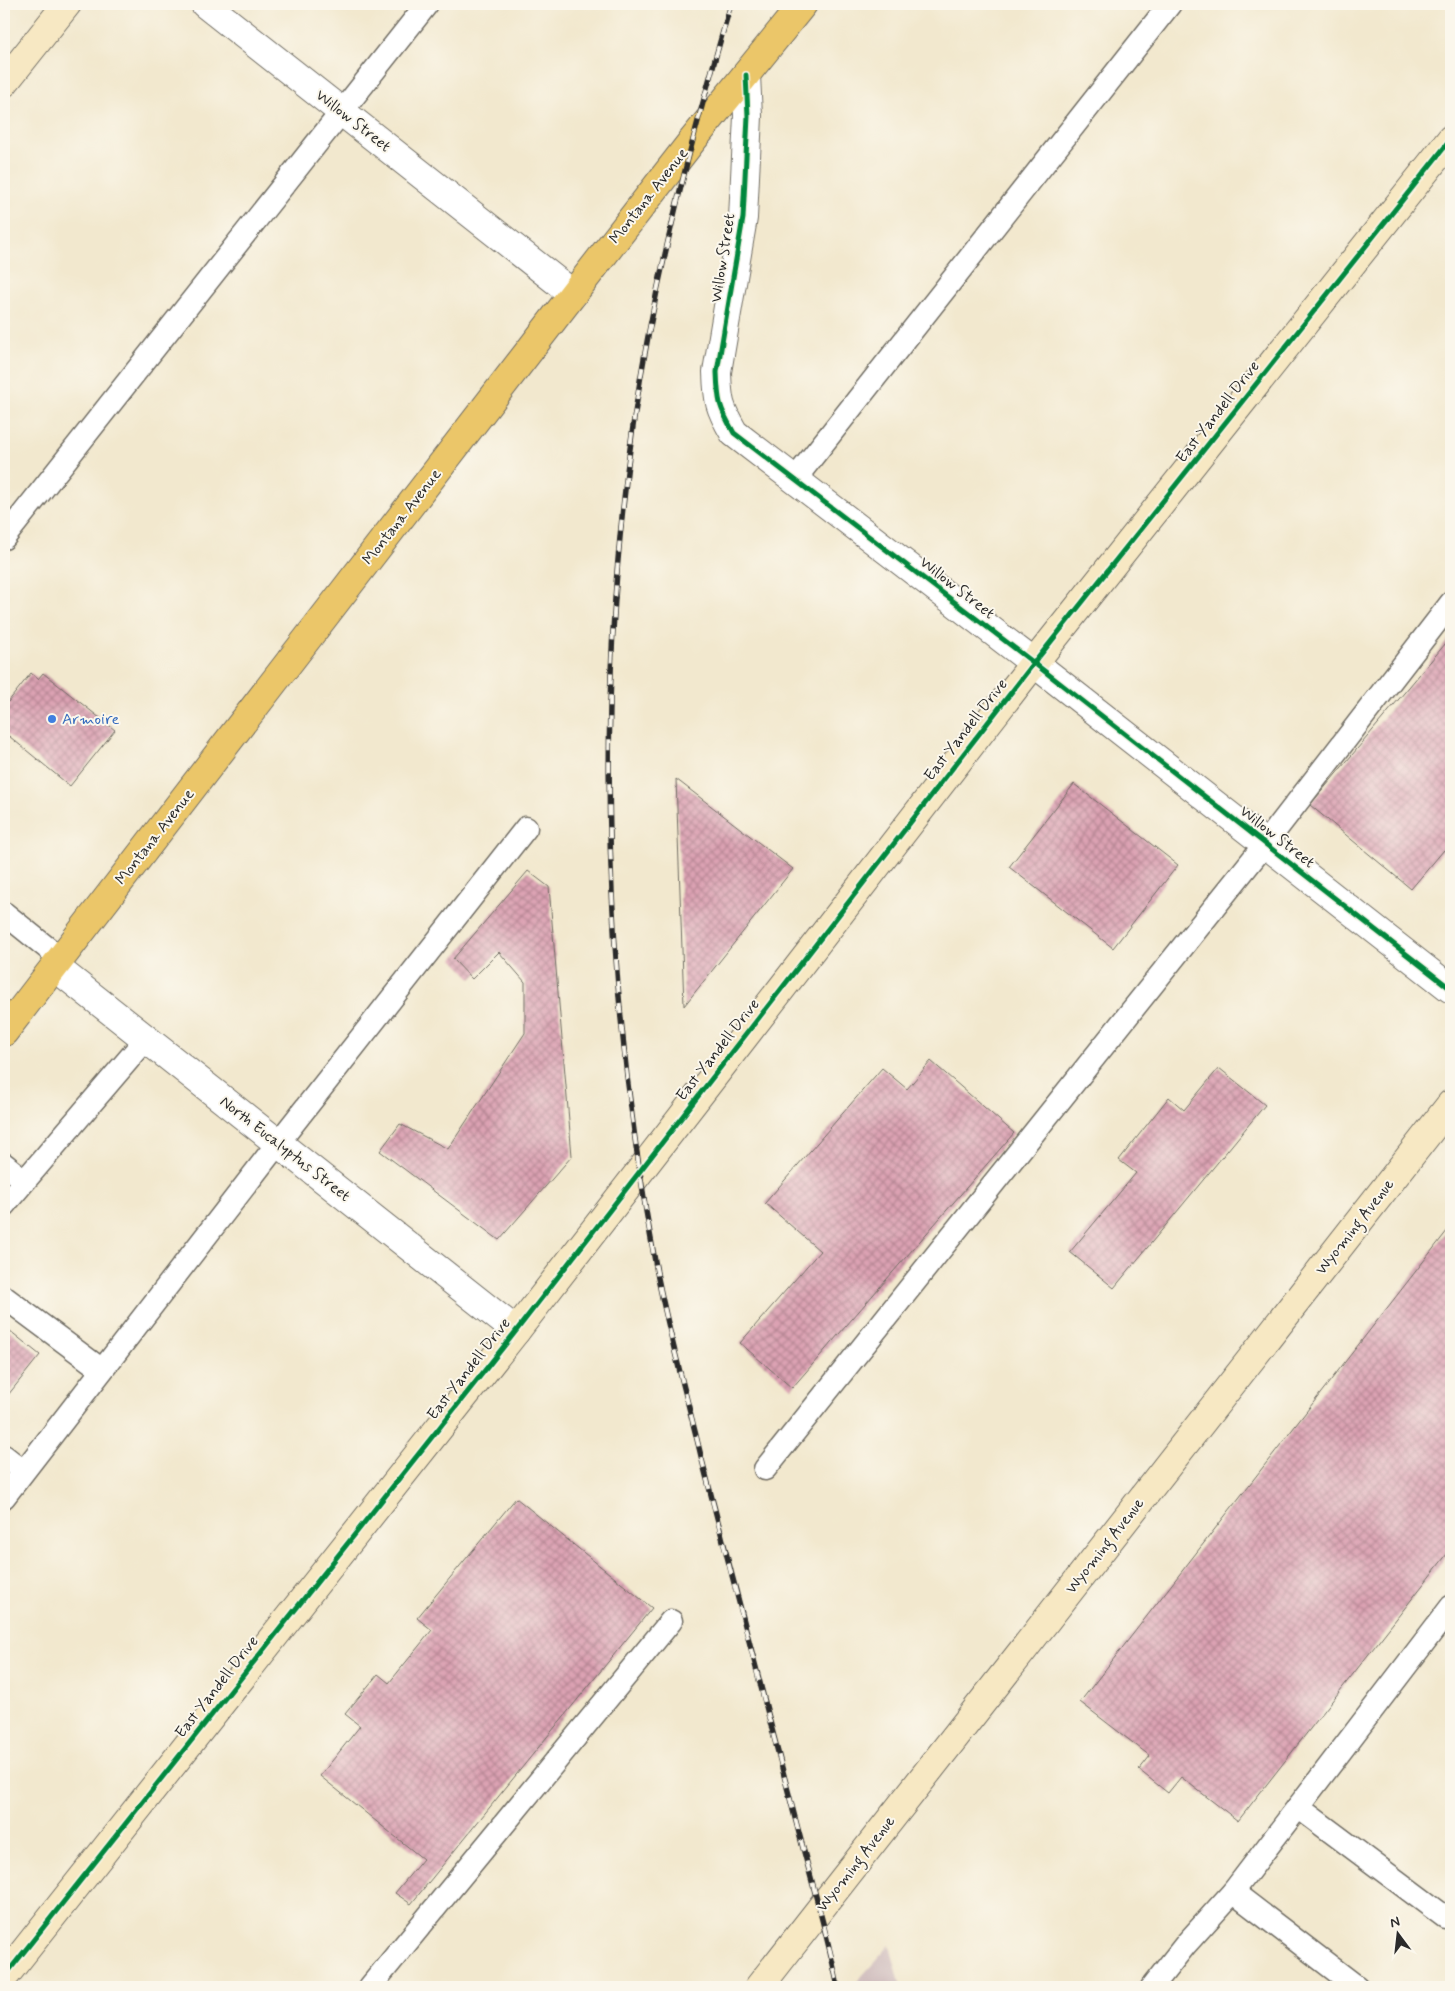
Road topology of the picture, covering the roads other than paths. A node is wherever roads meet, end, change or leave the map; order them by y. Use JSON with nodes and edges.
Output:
{"nodes":[{"id":1,"x":67,"y":4,"type":"edge"},
{"id":2,"x":205,"y":4,"type":"edge"},
{"id":3,"x":427,"y":4,"type":"edge"},
{"id":4,"x":803,"y":4,"type":"edge"},
{"id":5,"x":1170,"y":4,"type":"edge"},
{"id":6,"x":746,"y":75,"type":"junction"},
{"id":7,"x":4,"y":83,"type":"edge"},
{"id":8,"x":341,"y":112,"type":"junction"},
{"id":9,"x":1451,"y":138,"type":"edge"},
{"id":10,"x":573,"y":294,"type":"junction"},
{"id":11,"x":795,"y":479,"type":"junction"},
{"id":12,"x":4,"y":538,"type":"edge"},
{"id":13,"x":1451,"y":603,"type":"edge"},
{"id":14,"x":1034,"y":663,"type":"junction"},
{"id":15,"x":526,"y":828,"type":"dead end"},
{"id":16,"x":1265,"y":844,"type":"junction"},
{"id":17,"x":4,"y":913,"type":"edge"},
{"id":18,"x":58,"y":963,"type":"junction"},
{"id":19,"x":1451,"y":989,"type":"edge"},
{"id":20,"x":4,"y":1032,"type":"edge"},
{"id":21,"x":146,"y":1039,"type":"junction"},
{"id":22,"x":1451,"y":1104,"type":"edge"},
{"id":23,"x":278,"y":1143,"type":"junction"},
{"id":24,"x":4,"y":1164,"type":"edge"},
{"id":25,"x":24,"y":1180,"type":"junction"},
{"id":26,"x":4,"y":1204,"type":"edge"},
{"id":27,"x":4,"y":1297,"type":"edge"},
{"id":28,"x":516,"y":1331,"type":"junction"},
{"id":29,"x":102,"y":1370,"type":"junction"},
{"id":30,"x":4,"y":1456,"type":"edge"},
{"id":31,"x":765,"y":1468,"type":"dead end"},
{"id":32,"x":23,"y":1471,"type":"junction"},
{"id":33,"x":4,"y":1497,"type":"edge"},
{"id":34,"x":1451,"y":1607,"type":"edge"},
{"id":35,"x":671,"y":1621,"type":"dead end"},
{"id":36,"x":1298,"y":1807,"type":"junction"},
{"id":37,"x":1233,"y":1892,"type":"junction"},
{"id":38,"x":1445,"y":1918,"type":"dead end"},
{"id":39,"x":4,"y":1976,"type":"edge"},
{"id":40,"x":370,"y":1987,"type":"edge"},
{"id":41,"x":759,"y":1987,"type":"edge"},
{"id":42,"x":1152,"y":1987,"type":"edge"},
{"id":43,"x":1357,"y":1987,"type":"edge"}],
"edges":[{"from":1,"to":7,"type":"street"},
{"from":2,"to":8,"type":"street","name":"Willow Street"},
{"from":3,"to":8,"type":"lane"},
{"from":4,"to":6,"type":"main road","name":"Montana Avenue"},
{"from":5,"to":11,"type":"lane"},
{"from":6,"to":10,"type":"main road","name":"Montana Avenue"},
{"from":6,"to":11,"type":"street","name":"Willow Street"},
{"from":8,"to":10,"type":"street","name":"Willow Street"},
{"from":8,"to":12,"type":"lane"},
{"from":9,"to":14,"type":"street","name":"East Yandell Drive"},
{"from":10,"to":18,"type":"main road","name":"Montana Avenue"},
{"from":11,"to":14,"type":"street","name":"Willow Street"},
{"from":13,"to":16,"type":"lane"},
{"from":14,"to":16,"type":"street","name":"Willow Street"},
{"from":14,"to":28,"type":"street","name":"East Yandell Drive"},
{"from":15,"to":23,"type":"lane"},
{"from":16,"to":19,"type":"street","name":"Willow Street"},
{"from":16,"to":31,"type":"lane"},
{"from":17,"to":18,"type":"lane"},
{"from":18,"to":20,"type":"main road","name":"Montana Avenue"},
{"from":18,"to":21,"type":"street","name":"North Eucalyptus Street"},
{"from":21,"to":23,"type":"street","name":"North Eucalyptus Street"},
{"from":21,"to":25,"type":"lane"},
{"from":22,"to":41,"type":"street","name":"Wyoming Avenue"},
{"from":23,"to":28,"type":"street","name":"North Eucalyptus Street"},
{"from":23,"to":29,"type":"lane"},
{"from":24,"to":25,"type":"lane"},
{"from":25,"to":26,"type":"lane"},
{"from":27,"to":29,"type":"lane"},
{"from":28,"to":39,"type":"street","name":"East Yandell Drive"},
{"from":29,"to":32,"type":"lane"},
{"from":30,"to":32,"type":"lane"},
{"from":32,"to":33,"type":"lane"},
{"from":34,"to":36,"type":"lane"},
{"from":35,"to":40,"type":"lane"},
{"from":36,"to":37,"type":"lane"},
{"from":36,"to":38,"type":"lane"},
{"from":37,"to":42,"type":"lane"},
{"from":37,"to":43,"type":"lane"}]}
